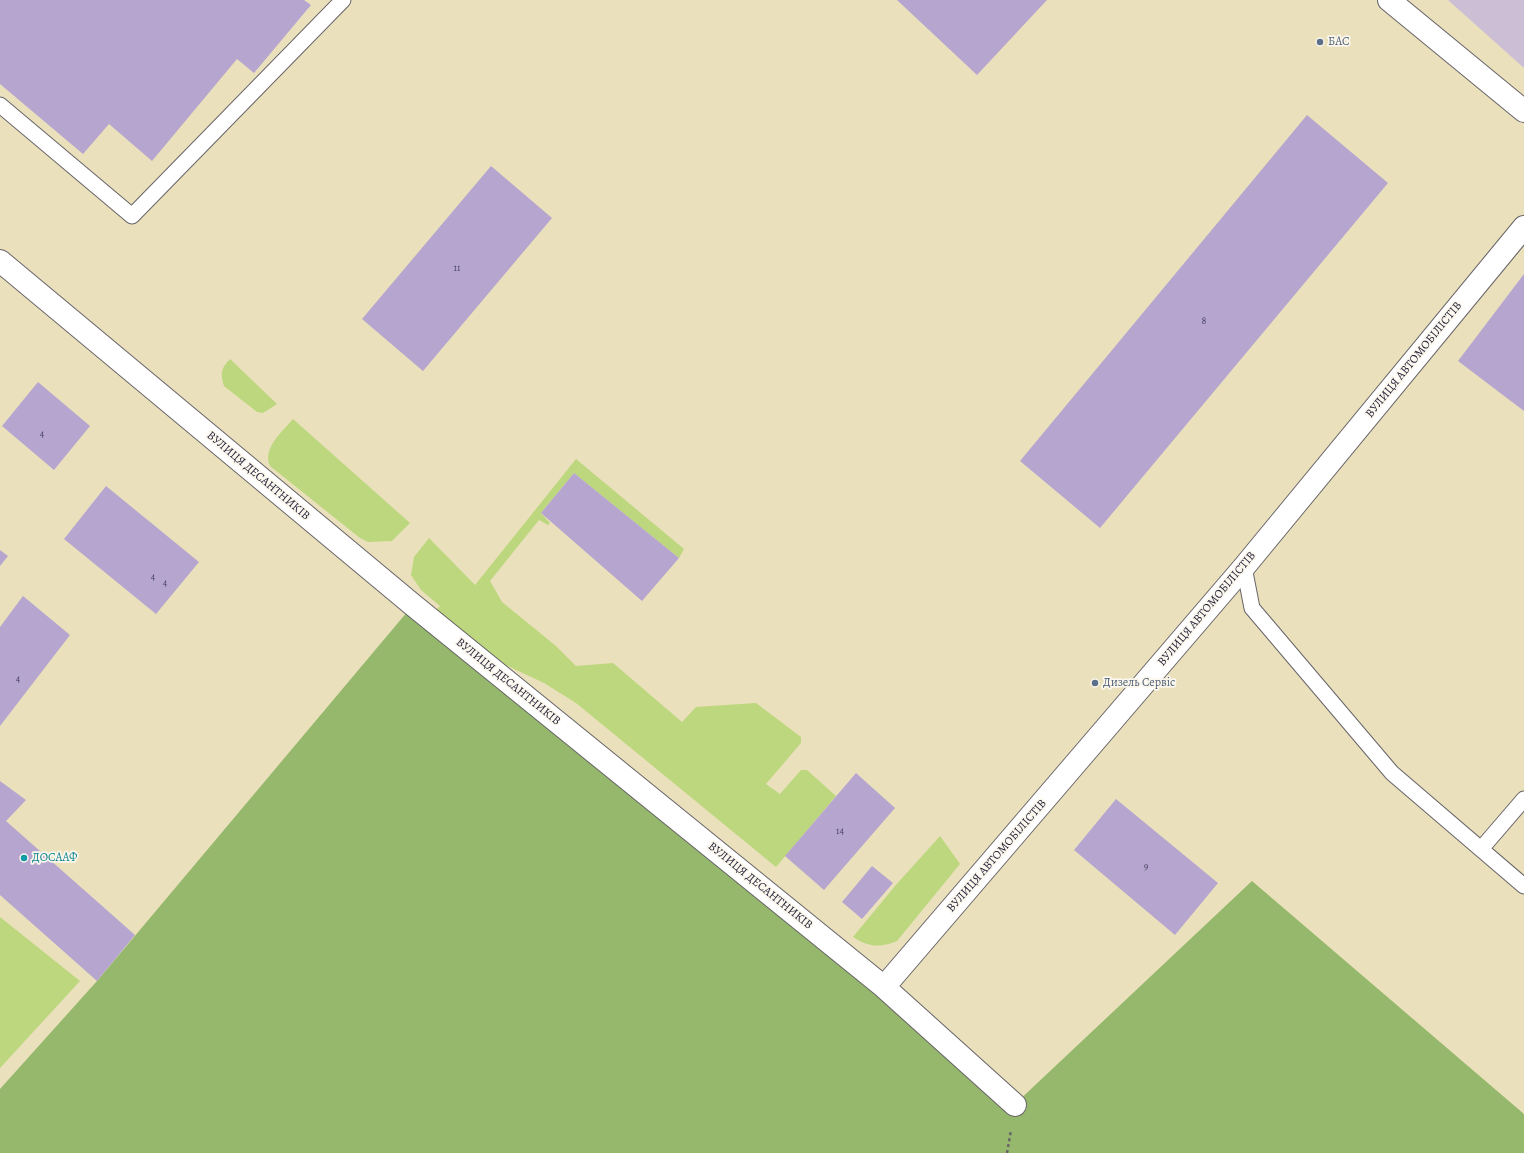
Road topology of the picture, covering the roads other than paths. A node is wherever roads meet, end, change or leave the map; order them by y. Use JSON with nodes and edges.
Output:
{"nodes":[{"id":1,"x":343,"y":0,"type":"edge"},
{"id":2,"x":1389,"y":0,"type":"edge"},
{"id":3,"x":0,"y":105,"type":"edge"},
{"id":4,"x":1524,"y":111,"type":"edge"},
{"id":5,"x":1524,"y":226,"type":"edge"},
{"id":6,"x":0,"y":261,"type":"edge"},
{"id":7,"x":1244,"y":567,"type":"junction"},
{"id":8,"x":1524,"y":799,"type":"edge"},
{"id":9,"x":1481,"y":849,"type":"junction"},
{"id":10,"x":1524,"y":886,"type":"edge"},
{"id":11,"x":884,"y":987,"type":"junction"},
{"id":12,"x":1015,"y":1105,"type":"dead end"}],
"edges":[{"from":1,"to":3,"type":"lane"},
{"from":2,"to":4,"type":"street"},
{"from":5,"to":7,"type":"street","name":"ВУЛИЦЯ АВТОМОБІЛІСТІВ"},
{"from":6,"to":11,"type":"street","name":"ВУЛИЦЯ ДЕСАНТНИКІВ"},
{"from":7,"to":9,"type":"lane"},
{"from":7,"to":11,"type":"street","name":"ВУЛИЦЯ АВТОМОБІЛІСТІВ"},
{"from":8,"to":9,"type":"lane"},
{"from":9,"to":10,"type":"lane"},
{"from":11,"to":12,"type":"street","name":"ВУЛИЦЯ ДЕСАНТНИКІВ"}]}
